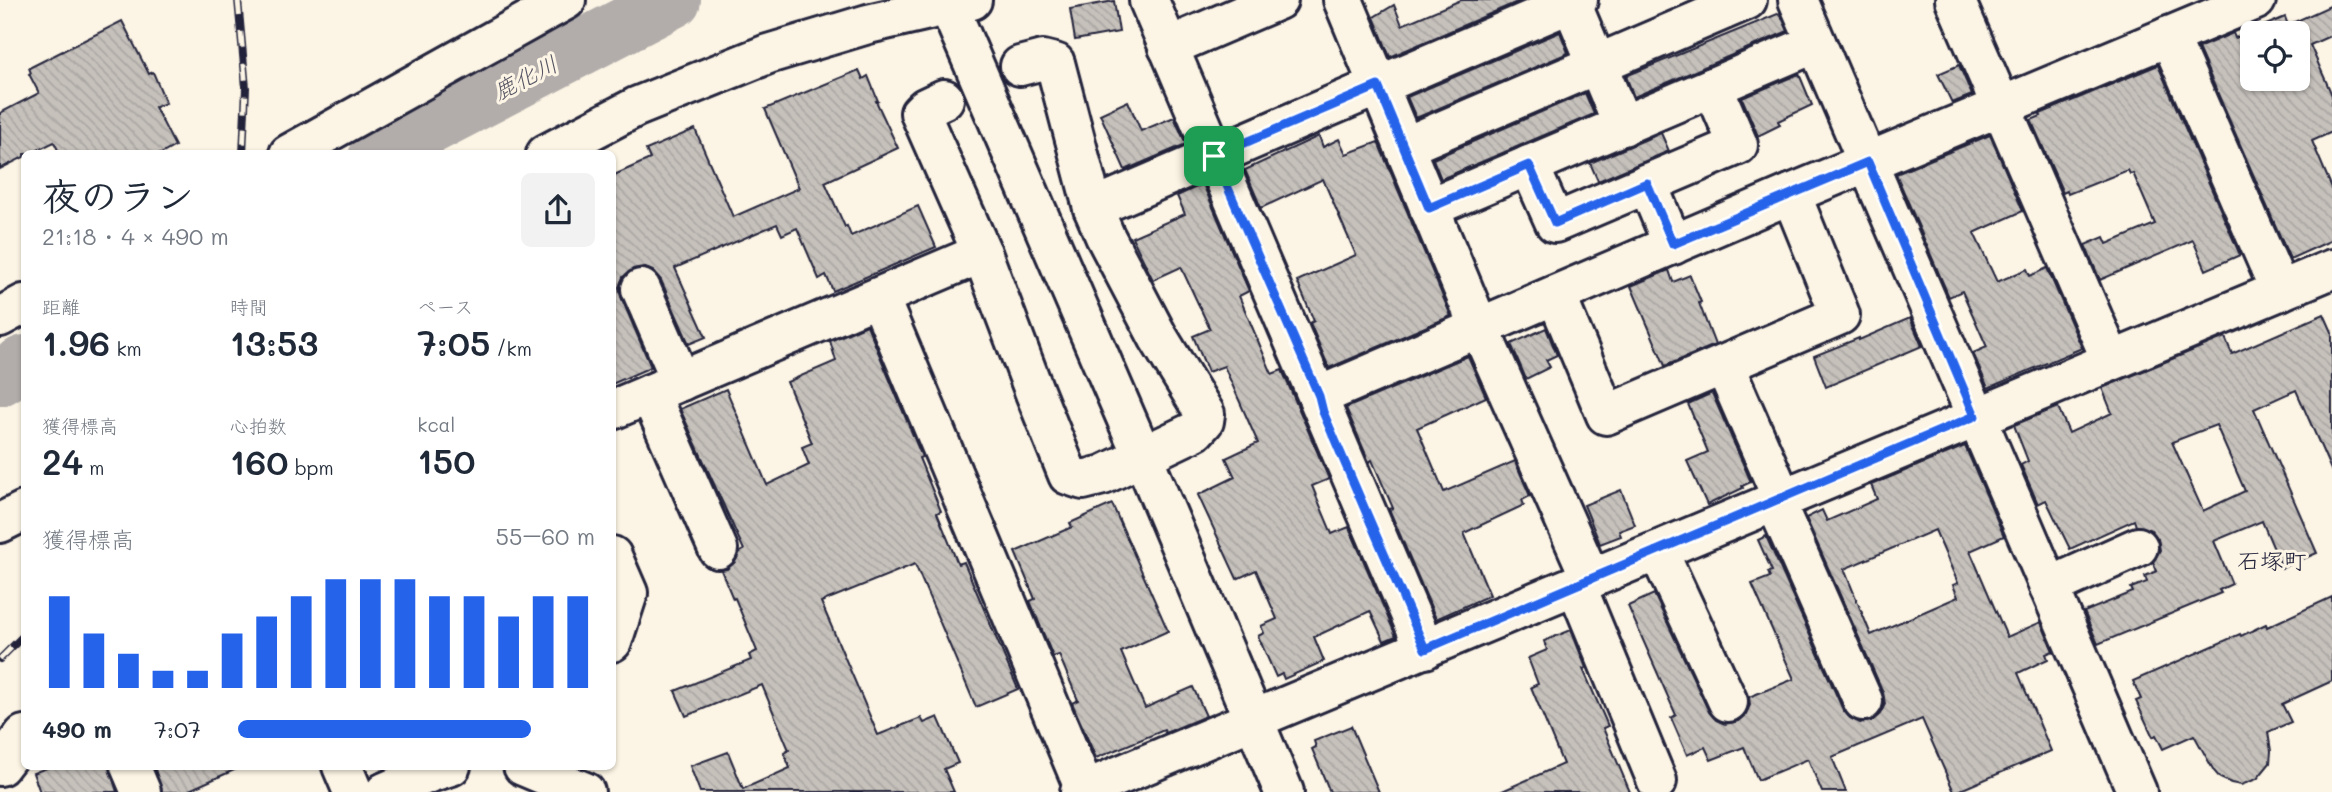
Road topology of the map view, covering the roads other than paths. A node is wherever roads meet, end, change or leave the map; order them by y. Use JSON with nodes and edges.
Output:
{"nodes":[{"id":1,"x":508,"y":0,"type":"edge"},
{"id":2,"x":566,"y":0,"type":"edge"},
{"id":3,"x":1278,"y":0,"type":"edge"},
{"id":4,"x":1747,"y":0,"type":"edge"},
{"id":5,"x":1798,"y":0,"type":"edge"},
{"id":6,"x":1955,"y":0,"type":"edge"},
{"id":7,"x":2256,"y":0,"type":"edge"},
{"id":8,"x":1149,"y":1,"type":"edge"},
{"id":9,"x":1573,"y":1,"type":"edge"},
{"id":10,"x":955,"y":2,"type":"edge"},
{"id":11,"x":1357,"y":4,"type":"edge"},
{"id":12,"x":2169,"y":36,"type":"junction"},
{"id":13,"x":1816,"y":43,"type":"junction"},
{"id":14,"x":1168,"y":47,"type":"junction"},
{"id":15,"x":465,"y":54,"type":"junction"},
{"id":16,"x":1596,"y":63,"type":"junction"},
{"id":17,"x":1020,"y":66,"type":"dead end"},
{"id":18,"x":1378,"y":86,"type":"junction"},
{"id":19,"x":1713,"y":87,"type":"junction"},
{"id":20,"x":944,"y":99,"type":"dead end"},
{"id":21,"x":2000,"y":107,"type":"junction"},
{"id":22,"x":1623,"y":126,"type":"junction"},
{"id":23,"x":1404,"y":147,"type":"junction"},
{"id":24,"x":296,"y":150,"type":"edge"},
{"id":25,"x":554,"y":150,"type":"edge"},
{"id":26,"x":1214,"y":156,"type":"junction"},
{"id":27,"x":1868,"y":162,"type":"junction"},
{"id":28,"x":1529,"y":165,"type":"junction"},
{"id":29,"x":1647,"y":183,"type":"junction"},
{"id":30,"x":1791,"y":194,"type":"junction"},
{"id":31,"x":1093,"y":208,"type":"junction"},
{"id":32,"x":1429,"y":208,"type":"junction"},
{"id":33,"x":1673,"y":244,"type":"junction"},
{"id":34,"x":982,"y":253,"type":"junction"},
{"id":35,"x":2332,"y":269,"type":"edge"},
{"id":36,"x":641,"y":289,"type":"dead end"},
{"id":37,"x":2280,"y":291,"type":"junction"},
{"id":38,"x":1556,"y":295,"type":"junction"},
{"id":39,"x":879,"y":297,"type":"junction"},
{"id":40,"x":21,"y":306,"type":"edge"},
{"id":41,"x":0,"y":317,"type":"edge"},
{"id":42,"x":1479,"y":327,"type":"junction"},
{"id":43,"x":2111,"y":360,"type":"junction"},
{"id":44,"x":1724,"y":365,"type":"junction"},
{"id":45,"x":666,"y":387,"type":"junction"},
{"id":46,"x":1319,"y":396,"type":"junction"},
{"id":47,"x":616,"y":408,"type":"edge"},
{"id":48,"x":1975,"y":416,"type":"junction"},
{"id":49,"x":1143,"y":457,"type":"junction"},
{"id":50,"x":1778,"y":499,"type":"junction"},
{"id":51,"x":21,"y":512,"type":"edge"},
{"id":52,"x":0,"y":523,"type":"edge"},
{"id":53,"x":2138,"y":547,"type":"dead end"},
{"id":54,"x":718,"y":549,"type":"dead end"},
{"id":55,"x":1658,"y":551,"type":"junction"},
{"id":56,"x":616,"y":565,"type":"edge"},
{"id":57,"x":1584,"y":582,"type":"junction"},
{"id":58,"x":2049,"y":587,"type":"junction"},
{"id":59,"x":616,"y":630,"type":"edge"},
{"id":60,"x":1425,"y":649,"type":"junction"},
{"id":61,"x":1863,"y":701,"type":"dead end"},
{"id":62,"x":1728,"y":702,"type":"dead end"},
{"id":63,"x":1255,"y":719,"type":"junction"},
{"id":64,"x":21,"y":739,"type":"edge"},
{"id":65,"x":0,"y":766,"type":"edge"},
{"id":66,"x":132,"y":770,"type":"edge"},
{"id":67,"x":344,"y":770,"type":"edge"},
{"id":68,"x":438,"y":770,"type":"edge"},
{"id":69,"x":1657,"y":780,"type":"dead end"},
{"id":70,"x":1082,"y":791,"type":"edge"},
{"id":71,"x":141,"y":792,"type":"edge"},
{"id":72,"x":353,"y":792,"type":"edge"},
{"id":73,"x":385,"y":792,"type":"edge"},
{"id":74,"x":1284,"y":792,"type":"edge"},
{"id":75,"x":2137,"y":792,"type":"edge"}],
"edges":[{"from":1,"to":15,"type":"street"},
{"from":2,"to":15,"type":"street"},
{"from":3,"to":14,"type":"street"},
{"from":4,"to":16,"type":"street"},
{"from":5,"to":13,"type":"street"},
{"from":6,"to":21,"type":"street"},
{"from":7,"to":12,"type":"street"},
{"from":8,"to":14,"type":"street"},
{"from":9,"to":16,"type":"street"},
{"from":9,"to":18,"type":"street"},
{"from":10,"to":25,"type":"street"},
{"from":10,"to":49,"type":"street"},
{"from":11,"to":18,"type":"street"},
{"from":12,"to":21,"type":"street"},
{"from":12,"to":37,"type":"street"},
{"from":13,"to":19,"type":"street"},
{"from":13,"to":27,"type":"street"},
{"from":14,"to":26,"type":"street"},
{"from":15,"to":24,"type":"street"},
{"from":16,"to":22,"type":"street"},
{"from":16,"to":23,"type":"street"},
{"from":17,"to":31,"type":"street"},
{"from":18,"to":23,"type":"street"},
{"from":18,"to":26,"type":"street"},
{"from":19,"to":22,"type":"street"},
{"from":19,"to":29,"type":"street"},
{"from":20,"to":34,"type":"street"},
{"from":21,"to":27,"type":"street"},
{"from":21,"to":43,"type":"street"},
{"from":22,"to":28,"type":"street"},
{"from":23,"to":32,"type":"street"},
{"from":26,"to":31,"type":"street"},
{"from":26,"to":46,"type":"street"},
{"from":27,"to":30,"type":"street"},
{"from":27,"to":48,"type":"street"},
{"from":28,"to":29,"type":"street"},
{"from":28,"to":32,"type":"street"},
{"from":29,"to":33,"type":"street"},
{"from":30,"to":33,"type":"street"},
{"from":30,"to":44,"type":"street"},
{"from":31,"to":49,"type":"street"},
{"from":32,"to":42,"type":"street"},
{"from":33,"to":38,"type":"street"},
{"from":34,"to":39,"type":"street"},
{"from":34,"to":49,"type":"street"},
{"from":35,"to":37,"type":"street"},
{"from":36,"to":45,"type":"street"},
{"from":37,"to":43,"type":"street"},
{"from":38,"to":42,"type":"street"},
{"from":38,"to":44,"type":"street"},
{"from":39,"to":45,"type":"street"},
{"from":39,"to":70,"type":"street"},
{"from":40,"to":41,"type":"street"},
{"from":42,"to":46,"type":"street"},
{"from":42,"to":57,"type":"street"},
{"from":43,"to":48,"type":"street"},
{"from":44,"to":50,"type":"street"},
{"from":45,"to":47,"type":"street"},
{"from":45,"to":54,"type":"street"},
{"from":46,"to":60,"type":"street"},
{"from":48,"to":50,"type":"street"},
{"from":48,"to":58,"type":"street"},
{"from":49,"to":63,"type":"street"},
{"from":50,"to":55,"type":"street"},
{"from":50,"to":61,"type":"street"},
{"from":51,"to":52,"type":"street"},
{"from":53,"to":58,"type":"street"},
{"from":55,"to":57,"type":"street"},
{"from":55,"to":62,"type":"street"},
{"from":56,"to":59,"type":"street"},
{"from":57,"to":60,"type":"street"},
{"from":57,"to":69,"type":"street"},
{"from":58,"to":75,"type":"street"},
{"from":60,"to":63,"type":"street"},
{"from":63,"to":70,"type":"street"},
{"from":63,"to":74,"type":"street"},
{"from":64,"to":65,"type":"street"},
{"from":66,"to":71,"type":"street"},
{"from":67,"to":72,"type":"street"},
{"from":68,"to":73,"type":"street"}]}
